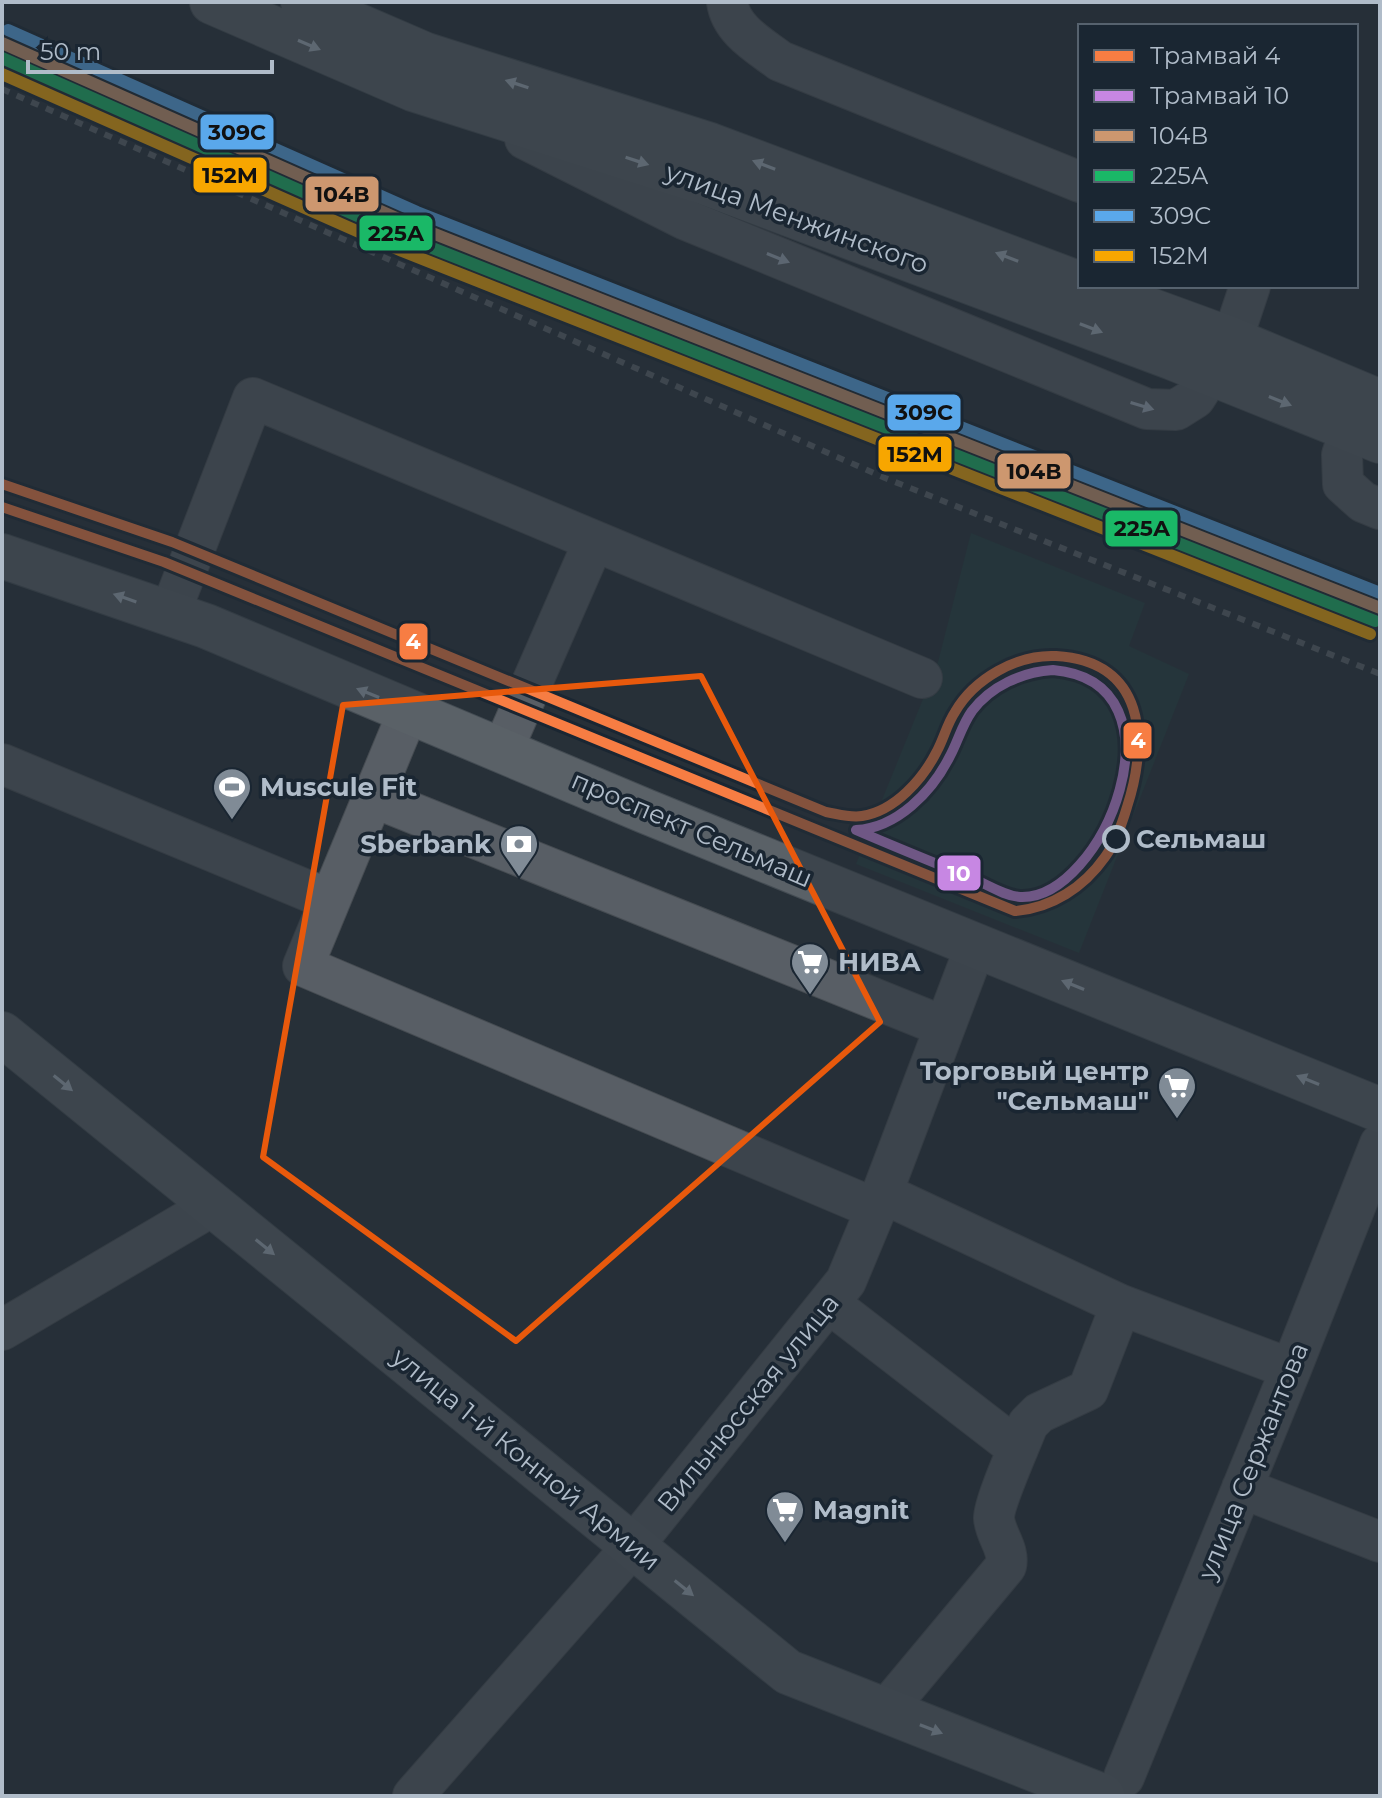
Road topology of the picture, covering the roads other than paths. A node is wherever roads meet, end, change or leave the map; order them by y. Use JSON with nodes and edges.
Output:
{"nodes":[{"id":1,"x":212,"y":2,"type":"edge"},
{"id":2,"x":303,"y":2,"type":"edge"},
{"id":3,"x":727,"y":2,"type":"edge"},
{"id":4,"x":1078,"y":181,"type":"edge"},
{"id":5,"x":1078,"y":283,"type":"edge"},
{"id":6,"x":1088,"y":288,"type":"edge"},
{"id":7,"x":1249,"y":288,"type":"edge"},
{"id":8,"x":1220,"y":356,"type":"junction"},
{"id":9,"x":1370,"y":424,"type":"edge"},
{"id":10,"x":1380,"y":509,"type":"edge"},
{"id":11,"x":594,"y":541,"type":"junction"},
{"id":12,"x":2,"y":556,"type":"edge"},
{"id":13,"x":170,"y":613,"type":"junction"},
{"id":14,"x":922,"y":678,"type":"dead end"},
{"id":15,"x":409,"y":710,"type":"junction"},
{"id":16,"x":503,"y":749,"type":"junction"},
{"id":17,"x":2,"y":764,"type":"edge"},
{"id":18,"x":373,"y":797,"type":"junction"},
{"id":19,"x":330,"y":900,"type":"junction"},
{"id":20,"x":976,"y":945,"type":"junction"},
{"id":21,"x":945,"y":1027,"type":"junction"},
{"id":22,"x":2,"y":1034,"type":"edge"},
{"id":23,"x":1380,"y":1110,"type":"edge"},
{"id":24,"x":1380,"y":1144,"type":"edge"},
{"id":25,"x":879,"y":1201,"type":"junction"},
{"id":26,"x":214,"y":1205,"type":"junction"},
{"id":27,"x":829,"y":1303,"type":"junction"},
{"id":28,"x":1121,"y":1305,"type":"junction"},
{"id":29,"x":2,"y":1330,"type":"edge"},
{"id":30,"x":1291,"y":1369,"type":"junction"},
{"id":31,"x":1029,"y":1442,"type":"junction"},
{"id":32,"x":1242,"y":1488,"type":"junction"},
{"id":33,"x":1380,"y":1542,"type":"edge"},
{"id":34,"x":633,"y":1546,"type":"junction"},
{"id":35,"x":885,"y":1711,"type":"junction"},
{"id":36,"x":1113,"y":1786,"type":"edge"},
{"id":37,"x":413,"y":1796,"type":"edge"}],
"edges":[{"from":1,"to":8,"type":"main road","name":"улица Менжинского","one_way":true},
{"from":5,"to":2,"type":"main road","name":"улица Менжинского","one_way":true},
{"from":3,"to":4,"type":"street"},
{"from":6,"to":8,"type":"main road","name":"улица Менжинского"},
{"from":7,"to":8,"type":"street"},
{"from":8,"to":9,"type":"main road","name":"улица Менжинского"},
{"from":9,"to":10,"type":"street"},
{"from":11,"to":13,"type":"street"},
{"from":11,"to":14,"type":"street"},
{"from":11,"to":16,"type":"street"},
{"from":13,"to":12,"type":"main road","name":"проспект Сельмаш","one_way":true},
{"from":15,"to":13,"type":"main road","name":"проспект Сельмаш","one_way":true},
{"from":15,"to":16,"type":"main road","name":"проспект Сельмаш"},
{"from":15,"to":18,"type":"street"},
{"from":16,"to":20,"type":"main road","name":"проспект Сельмаш"},
{"from":17,"to":19,"type":"street"},
{"from":18,"to":19,"type":"street"},
{"from":18,"to":21,"type":"street"},
{"from":19,"to":25,"type":"street"},
{"from":20,"to":21,"type":"street","name":"Вильнюсская улица"},
{"from":23,"to":20,"type":"main road","name":"проспект Сельмаш","one_way":true},
{"from":21,"to":25,"type":"street","name":"Вильнюсская улица"},
{"from":22,"to":26,"type":"main road","name":"улица 1-й Конной Армии","one_way":true},
{"from":24,"to":30,"type":"street","name":"улица Сержантова"},
{"from":25,"to":27,"type":"street","name":"Вильнюсская улица"},
{"from":25,"to":28,"type":"street"},
{"from":26,"to":29,"type":"street"},
{"from":26,"to":34,"type":"main road","name":"улица 1-й Конной Армии","one_way":true},
{"from":27,"to":31,"type":"street"},
{"from":27,"to":34,"type":"street","name":"Вильнюсская улица"},
{"from":28,"to":30,"type":"street"},
{"from":28,"to":31,"type":"street"},
{"from":30,"to":32,"type":"street","name":"улица Сержантова"},
{"from":31,"to":35,"type":"street"},
{"from":32,"to":33,"type":"street"},
{"from":32,"to":36,"type":"street","name":"улица Сержантова"},
{"from":34,"to":35,"type":"main road","name":"улица 1-й Конной Армии","one_way":true},
{"from":34,"to":37,"type":"street","name":"Вильнюсская улица"},
{"from":35,"to":36,"type":"main road","name":"улица 1-й Конной Армии","one_way":true}]}
